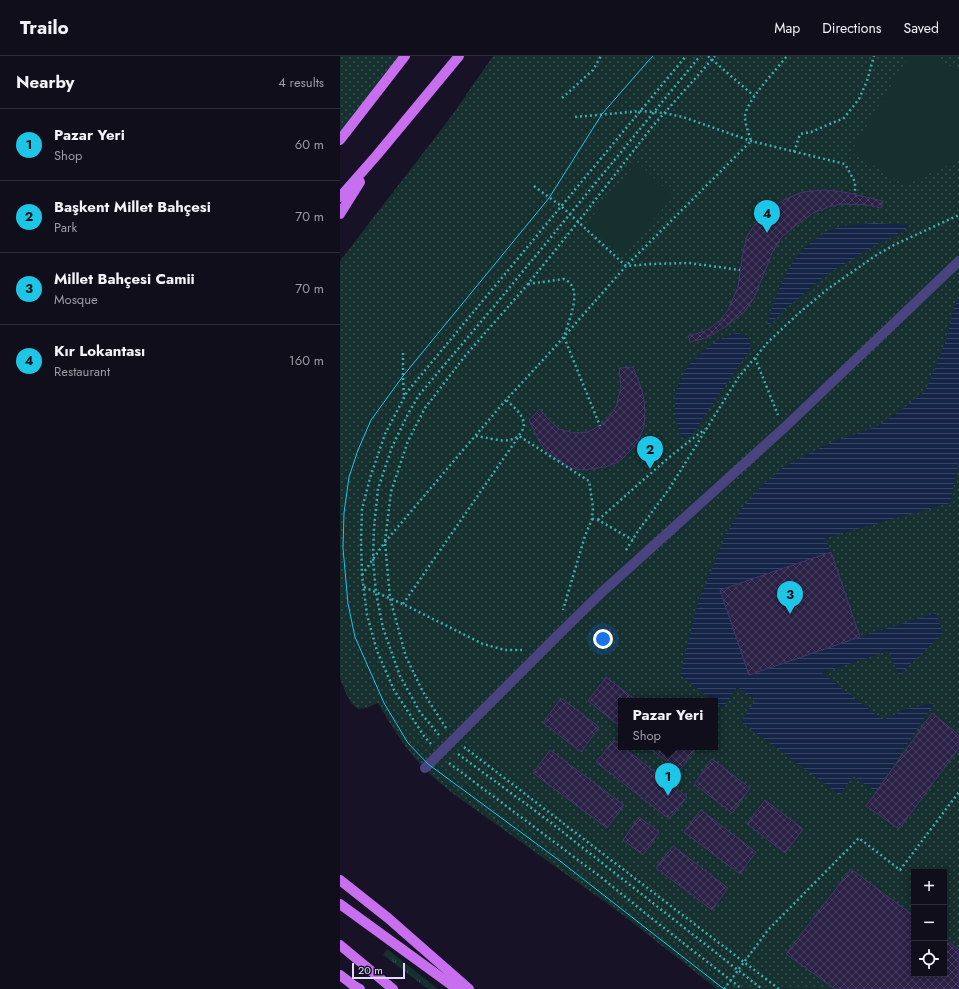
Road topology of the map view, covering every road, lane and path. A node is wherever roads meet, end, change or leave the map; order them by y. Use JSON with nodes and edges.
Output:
{"nodes":[{"id":1,"x":406,"y":56,"type":"edge"},
{"id":2,"x":459,"y":56,"type":"edge"},
{"id":3,"x":601,"y":56,"type":"edge"},
{"id":4,"x":686,"y":56,"type":"edge"},
{"id":5,"x":700,"y":56,"type":"edge"},
{"id":6,"x":708,"y":56,"type":"edge"},
{"id":7,"x":714,"y":56,"type":"edge"},
{"id":8,"x":787,"y":56,"type":"edge"},
{"id":9,"x":874,"y":56,"type":"edge"},
{"id":10,"x":712,"y":59,"type":"junction"},
{"id":11,"x":754,"y":96,"type":"junction"},
{"id":12,"x":562,"y":98,"type":"dead end"},
{"id":13,"x":640,"y":111,"type":"junction"},
{"id":14,"x":654,"y":112,"type":"junction"},
{"id":15,"x":664,"y":113,"type":"junction"},
{"id":16,"x":575,"y":117,"type":"dead end"},
{"id":17,"x":352,"y":125,"type":"junction"},
{"id":18,"x":340,"y":137,"type":"edge"},
{"id":19,"x":340,"y":140,"type":"edge"},
{"id":20,"x":751,"y":141,"type":"junction"},
{"id":21,"x":794,"y":152,"type":"junction"},
{"id":22,"x":377,"y":155,"type":"junction"},
{"id":23,"x":534,"y":186,"type":"dead end"},
{"id":24,"x":855,"y":194,"type":"dead end"},
{"id":25,"x":340,"y":197,"type":"edge"},
{"id":26,"x":561,"y":206,"type":"junction"},
{"id":27,"x":340,"y":214,"type":"edge"},
{"id":28,"x":570,"y":214,"type":"junction"},
{"id":29,"x":959,"y":215,"type":"edge"},
{"id":30,"x":578,"y":222,"type":"junction"},
{"id":31,"x":959,"y":261,"type":"edge"},
{"id":32,"x":626,"y":266,"type":"junction"},
{"id":33,"x":740,"y":270,"type":"dead end"},
{"id":34,"x":528,"y":284,"type":"junction"},
{"id":35,"x":564,"y":337,"type":"junction"},
{"id":36,"x":403,"y":353,"type":"dead end"},
{"id":37,"x":755,"y":358,"type":"junction"},
{"id":38,"x":404,"y":397,"type":"junction"},
{"id":39,"x":506,"y":400,"type":"junction"},
{"id":40,"x":600,"y":426,"type":"dead end"},
{"id":41,"x":707,"y":428,"type":"junction"},
{"id":42,"x":784,"y":428,"type":"junction"},
{"id":43,"x":475,"y":436,"type":"junction"},
{"id":44,"x":519,"y":436,"type":"junction"},
{"id":45,"x":592,"y":519,"type":"junction"},
{"id":46,"x":598,"y":520,"type":"junction"},
{"id":47,"x":633,"y":540,"type":"junction"},
{"id":48,"x":385,"y":542,"type":"junction"},
{"id":49,"x":625,"y":553,"type":"dead end"},
{"id":50,"x":373,"y":559,"type":"junction"},
{"id":51,"x":362,"y":575,"type":"junction"},
{"id":52,"x":364,"y":587,"type":"junction"},
{"id":53,"x":376,"y":593,"type":"junction"},
{"id":54,"x":390,"y":598,"type":"junction"},
{"id":55,"x":403,"y":604,"type":"junction"},
{"id":56,"x":557,"y":636,"type":"junction"},
{"id":57,"x":524,"y":650,"type":"dead end"},
{"id":58,"x":452,"y":741,"type":"junction"},
{"id":59,"x":439,"y":753,"type":"junction"},
{"id":60,"x":424,"y":768,"type":"dead end"},
{"id":61,"x":959,"y":792,"type":"edge"},
{"id":62,"x":340,"y":880,"type":"edge"},
{"id":63,"x":340,"y":904,"type":"edge"},
{"id":64,"x":340,"y":945,"type":"edge"},
{"id":65,"x":744,"y":962,"type":"junction"},
{"id":66,"x":738,"y":970,"type":"junction"},
{"id":67,"x":340,"y":975,"type":"edge"},
{"id":68,"x":730,"y":980,"type":"junction"},
{"id":69,"x":360,"y":989,"type":"edge"},
{"id":70,"x":393,"y":989,"type":"edge"},
{"id":71,"x":457,"y":989,"type":"edge"},
{"id":72,"x":469,"y":989,"type":"edge"},
{"id":73,"x":724,"y":989,"type":"edge"},
{"id":74,"x":742,"y":989,"type":"edge"},
{"id":75,"x":762,"y":989,"type":"edge"},
{"id":76,"x":779,"y":989,"type":"edge"}],
"edges":[{"from":1,"to":17,"type":"main road"},
{"from":2,"to":22,"type":"main road"},
{"from":3,"to":12,"type":"path"},
{"from":4,"to":13,"type":"path"},
{"from":5,"to":14,"type":"path"},
{"from":6,"to":10,"type":"path"},
{"from":7,"to":10,"type":"path"},
{"from":8,"to":11,"type":"path"},
{"from":9,"to":21,"type":"path"},
{"from":10,"to":11,"type":"path"},
{"from":10,"to":15,"type":"path"},
{"from":11,"to":20,"type":"path"},
{"from":13,"to":14,"type":"path"},
{"from":13,"to":16,"type":"path"},
{"from":13,"to":26,"type":"path"},
{"from":14,"to":15,"type":"path"},
{"from":14,"to":28,"type":"path"},
{"from":15,"to":20,"type":"path"},
{"from":15,"to":30,"type":"path"},
{"from":17,"to":18,"type":"main road"},
{"from":17,"to":19,"type":"main road"},
{"from":20,"to":21,"type":"path"},
{"from":20,"to":32,"type":"path"},
{"from":21,"to":24,"type":"path"},
{"from":22,"to":25,"type":"main road"},
{"from":22,"to":27,"type":"main road"},
{"from":23,"to":26,"type":"path"},
{"from":26,"to":28,"type":"path"},
{"from":26,"to":38,"type":"path"},
{"from":28,"to":30,"type":"path"},
{"from":28,"to":50,"type":"path"},
{"from":29,"to":37,"type":"path"},
{"from":30,"to":32,"type":"path"},
{"from":30,"to":34,"type":"path"},
{"from":31,"to":42,"type":"street"},
{"from":32,"to":33,"type":"path"},
{"from":32,"to":35,"type":"path"},
{"from":34,"to":35,"type":"path"},
{"from":34,"to":48,"type":"path"},
{"from":35,"to":39,"type":"path"},
{"from":35,"to":40,"type":"path"},
{"from":36,"to":38,"type":"path"},
{"from":37,"to":41,"type":"path"},
{"from":37,"to":42,"type":"path"},
{"from":38,"to":51,"type":"path"},
{"from":39,"to":43,"type":"path"},
{"from":39,"to":44,"type":"path"},
{"from":41,"to":46,"type":"path"},
{"from":41,"to":47,"type":"path"},
{"from":42,"to":56,"type":"street"},
{"from":43,"to":44,"type":"path"},
{"from":43,"to":48,"type":"path"},
{"from":44,"to":45,"type":"path"},
{"from":44,"to":55,"type":"path"},
{"from":45,"to":46,"type":"path"},
{"from":45,"to":56,"type":"path"},
{"from":46,"to":47,"type":"path"},
{"from":47,"to":49,"type":"path"},
{"from":48,"to":50,"type":"path"},
{"from":48,"to":54,"type":"path"},
{"from":50,"to":51,"type":"path"},
{"from":50,"to":53,"type":"path"},
{"from":51,"to":52,"type":"path"},
{"from":52,"to":53,"type":"path"},
{"from":52,"to":59,"type":"path"},
{"from":53,"to":54,"type":"path"},
{"from":53,"to":58,"type":"path"},
{"from":54,"to":55,"type":"path"},
{"from":54,"to":58,"type":"path"},
{"from":55,"to":57,"type":"path"},
{"from":56,"to":58,"type":"street"},
{"from":58,"to":59,"type":"street"},
{"from":58,"to":65,"type":"path"},
{"from":58,"to":66,"type":"path"},
{"from":59,"to":60,"type":"street"},
{"from":59,"to":68,"type":"path"},
{"from":61,"to":65,"type":"path"},
{"from":62,"to":72,"type":"main road"},
{"from":63,"to":71,"type":"main road"},
{"from":64,"to":70,"type":"main road"},
{"from":65,"to":66,"type":"path"},
{"from":65,"to":76,"type":"path"},
{"from":66,"to":68,"type":"path"},
{"from":66,"to":75,"type":"path"},
{"from":67,"to":69,"type":"main road"},
{"from":68,"to":73,"type":"path"},
{"from":68,"to":74,"type":"path"}]}
